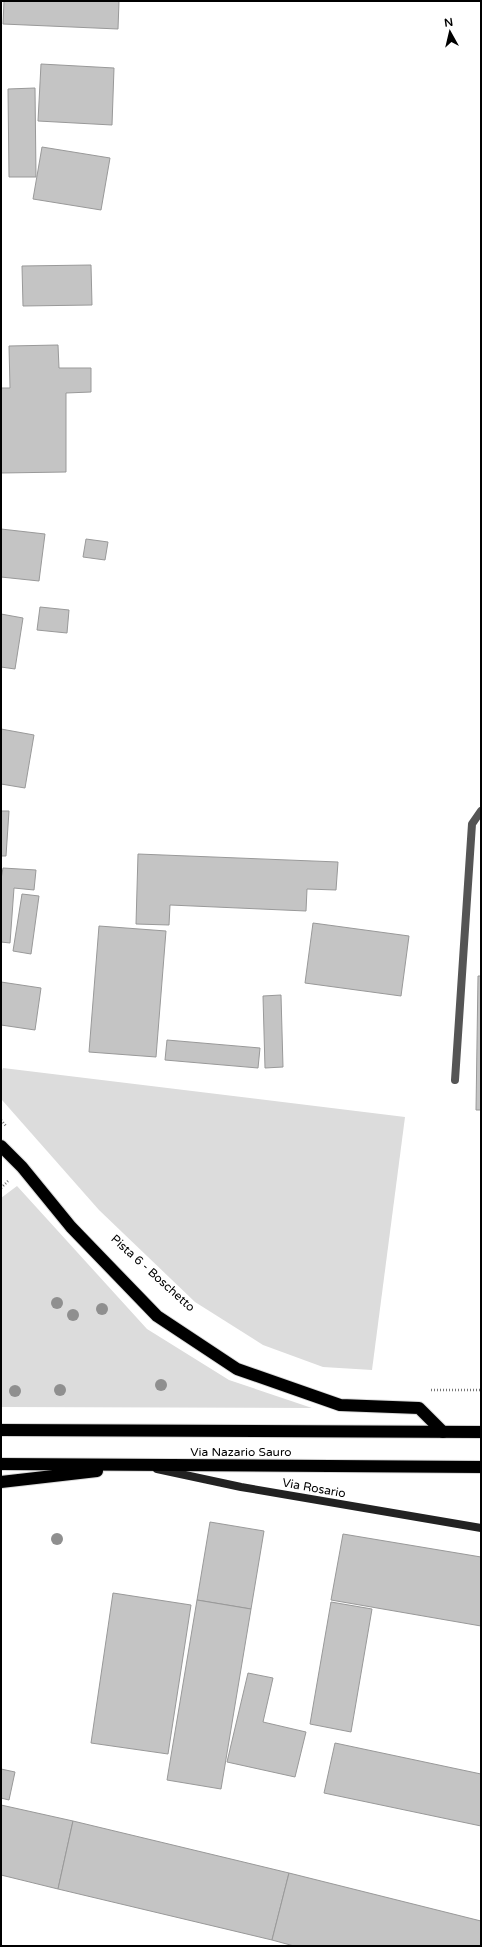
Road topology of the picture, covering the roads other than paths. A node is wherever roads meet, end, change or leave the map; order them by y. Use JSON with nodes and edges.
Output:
{"nodes":[{"id":1,"x":481,"y":811,"type":"edge"},
{"id":2,"x":455,"y":1080,"type":"dead end"},
{"id":3,"x":1,"y":1146,"type":"edge"},
{"id":4,"x":1,"y":1430,"type":"edge"},
{"id":5,"x":443,"y":1432,"type":"junction"},
{"id":6,"x":481,"y":1432,"type":"edge"},
{"id":7,"x":1,"y":1464,"type":"edge"},
{"id":8,"x":145,"y":1466,"type":"junction"},
{"id":9,"x":481,"y":1467,"type":"edge"},
{"id":10,"x":1,"y":1482,"type":"edge"},
{"id":11,"x":481,"y":1528,"type":"edge"}],
"edges":[{"from":1,"to":2,"type":"lane"},
{"from":3,"to":5,"type":"highway"},
{"from":4,"to":5,"type":"highway","name":"Via Nazario Sauro"},
{"from":5,"to":6,"type":"highway","name":"Via Nazario Sauro"},
{"from":7,"to":8,"type":"highway","name":"Via Nazario Sauro"},
{"from":8,"to":9,"type":"highway","name":"Via Nazario Sauro"},
{"from":8,"to":10,"type":"highway"},
{"from":8,"to":11,"type":"street","name":"Via Rosario"}]}
